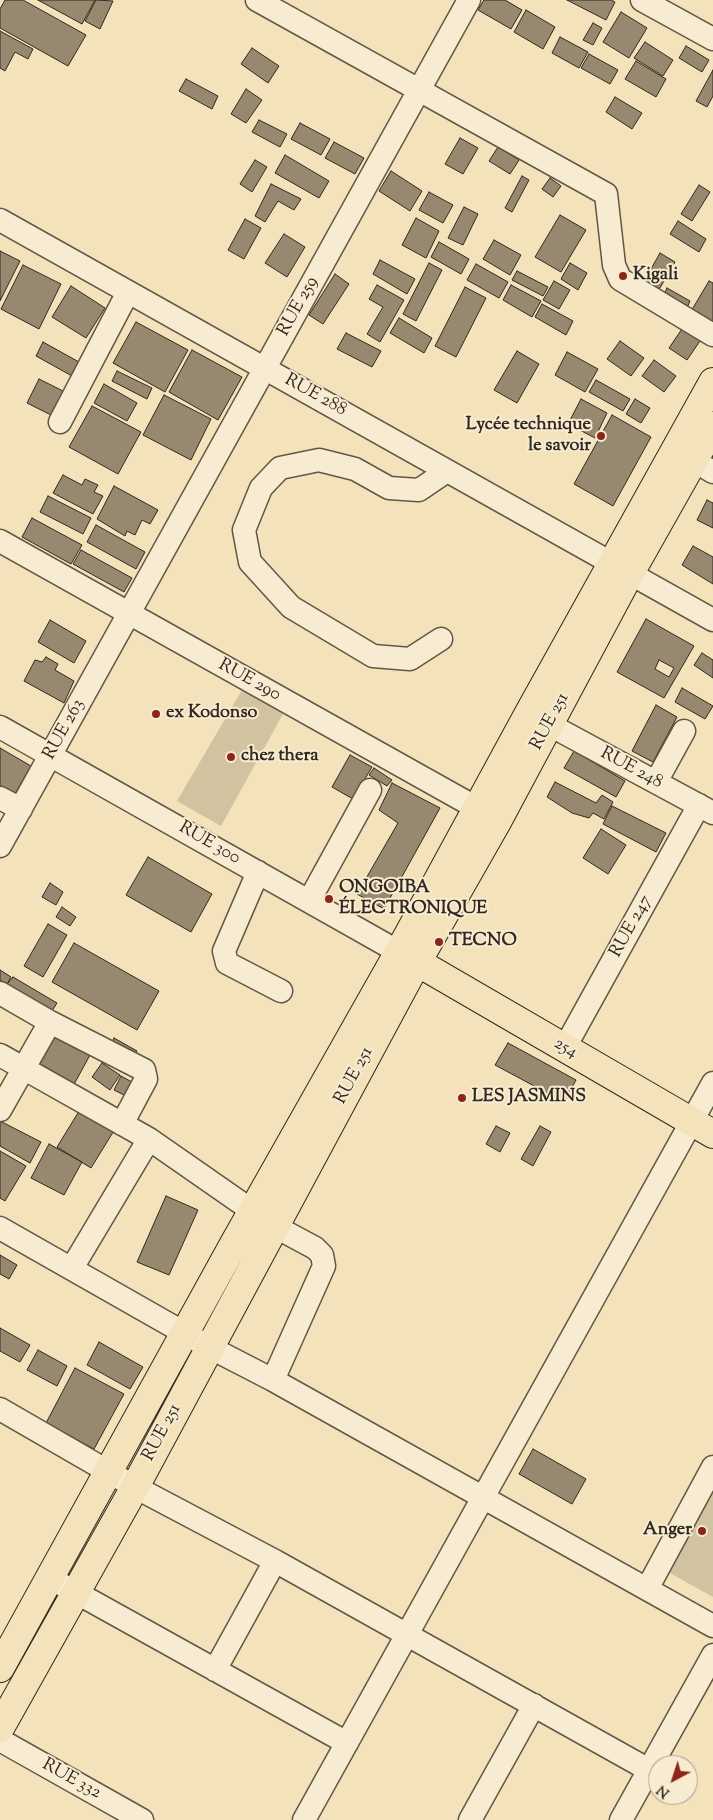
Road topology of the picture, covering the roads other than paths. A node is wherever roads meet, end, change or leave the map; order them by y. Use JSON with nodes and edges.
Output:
{"nodes":[{"id":1,"x":257,"y":0,"type":"edge"},
{"id":2,"x":469,"y":0,"type":"edge"},
{"id":3,"x":642,"y":0,"type":"edge"},
{"id":4,"x":713,"y":39,"type":"edge"},
{"id":5,"x":419,"y":90,"type":"junction"},
{"id":6,"x":0,"y":220,"type":"edge"},
{"id":7,"x":128,"y":292,"type":"junction"},
{"id":8,"x":713,"y":335,"type":"edge"},
{"id":9,"x":265,"y":368,"type":"junction"},
{"id":10,"x":713,"y":382,"type":"edge"},
{"id":11,"x":60,"y":422,"type":"dead end"},
{"id":12,"x":713,"y":426,"type":"edge"},
{"id":13,"x":703,"y":467,"type":"edge"},
{"id":14,"x":448,"y":471,"type":"junction"},
{"id":15,"x":0,"y":542,"type":"edge"},
{"id":16,"x":621,"y":568,"type":"junction"},
{"id":17,"x":129,"y":613,"type":"junction"},
{"id":18,"x":713,"y":620,"type":"edge"},
{"id":19,"x":440,"y":639,"type":"dead end"},
{"id":20,"x":539,"y":719,"type":"junction"},
{"id":21,"x":0,"y":727,"type":"edge"},
{"id":22,"x":684,"y":731,"type":"dead end"},
{"id":23,"x":51,"y":755,"type":"junction"},
{"id":24,"x":656,"y":782,"type":"junction"},
{"id":25,"x":370,"y":790,"type":"dead end"},
{"id":26,"x":0,"y":798,"type":"edge"},
{"id":27,"x":20,"y":809,"type":"junction"},
{"id":28,"x":706,"y":809,"type":"edge"},
{"id":29,"x":488,"y":814,"type":"junction"},
{"id":30,"x":0,"y":846,"type":"edge"},
{"id":31,"x":258,"y":872,"type":"junction"},
{"id":32,"x":309,"y":901,"type":"junction"},
{"id":33,"x":408,"y":957,"type":"junction"},
{"id":34,"x":281,"y":991,"type":"dead end"},
{"id":35,"x":0,"y":993,"type":"edge"},
{"id":36,"x":50,"y":1022,"type":"junction"},
{"id":37,"x":564,"y":1049,"type":"junction"},
{"id":38,"x":0,"y":1056,"type":"edge"},
{"id":39,"x":23,"y":1069,"type":"junction"},
{"id":40,"x":713,"y":1083,"type":"edge"},
{"id":41,"x":0,"y":1110,"type":"edge"},
{"id":42,"x":122,"y":1124,"type":"junction"},
{"id":43,"x":702,"y":1128,"type":"edge"},
{"id":44,"x":148,"y":1139,"type":"junction"},
{"id":45,"x":264,"y":1219,"type":"junction"},
{"id":46,"x":0,"y":1228,"type":"edge"},
{"id":47,"x":72,"y":1268,"type":"junction"},
{"id":48,"x":185,"y":1333,"type":"junction"},
{"id":49,"x":209,"y":1347,"type":"junction"},
{"id":50,"x":273,"y":1380,"type":"junction"},
{"id":51,"x":0,"y":1408,"type":"edge"},
{"id":52,"x":713,"y":1467,"type":"edge"},
{"id":53,"x":109,"y":1472,"type":"junction"},
{"id":54,"x":135,"y":1487,"type":"junction"},
{"id":55,"x":483,"y":1497,"type":"junction"},
{"id":56,"x":276,"y":1561,"type":"junction"},
{"id":57,"x":50,"y":1578,"type":"junction"},
{"id":58,"x":647,"y":1589,"type":"junction"},
{"id":59,"x":75,"y":1593,"type":"junction"},
{"id":60,"x":713,"y":1626,"type":"edge"},
{"id":61,"x":407,"y":1635,"type":"junction"},
{"id":62,"x":713,"y":1655,"type":"edge"},
{"id":63,"x":0,"y":1668,"type":"edge"},
{"id":64,"x":215,"y":1670,"type":"junction"},
{"id":65,"x":534,"y":1706,"type":"junction"},
{"id":66,"x":0,"y":1728,"type":"edge"},
{"id":67,"x":0,"y":1740,"type":"edge"},
{"id":68,"x":347,"y":1743,"type":"junction"},
{"id":69,"x":657,"y":1755,"type":"edge"},
{"id":70,"x":648,"y":1769,"type":"edge"},
{"id":71,"x":648,"y":1772,"type":"edge"},
{"id":72,"x":476,"y":1818,"type":"edge"},
{"id":73,"x":142,"y":1820,"type":"edge"},
{"id":74,"x":304,"y":1820,"type":"edge"},
{"id":75,"x":622,"y":1820,"type":"edge"}],
"edges":[{"from":1,"to":5,"type":"street"},
{"from":2,"to":5,"type":"street","name":"RUE 259"},
{"from":3,"to":4,"type":"street"},
{"from":5,"to":8,"type":"street"},
{"from":5,"to":9,"type":"street","name":"RUE 259"},
{"from":6,"to":7,"type":"street","name":"RUE 288"},
{"from":7,"to":9,"type":"street","name":"RUE 288"},
{"from":7,"to":11,"type":"street"},
{"from":9,"to":14,"type":"street","name":"RUE 288"},
{"from":9,"to":17,"type":"street","name":"RUE 259"},
{"from":10,"to":16,"type":"main road","name":"RUE 251"},
{"from":12,"to":13,"type":"main road","name":"RUE 251"},
{"from":13,"to":16,"type":"main road","name":"RUE 251"},
{"from":14,"to":16,"type":"street","name":"RUE 288"},
{"from":14,"to":19,"type":"street"},
{"from":15,"to":17,"type":"street","name":"RUE 290"},
{"from":16,"to":18,"type":"street","name":"RUE 288"},
{"from":16,"to":20,"type":"main road","name":"RUE 251"},
{"from":17,"to":23,"type":"street","name":"RUE 263"},
{"from":17,"to":29,"type":"street","name":"RUE 290"},
{"from":20,"to":24,"type":"street","name":"RUE 248"},
{"from":20,"to":29,"type":"main road","name":"RUE 251"},
{"from":21,"to":23,"type":"street","name":"RUE 300"},
{"from":22,"to":24,"type":"street"},
{"from":23,"to":27,"type":"street","name":"RUE 263"},
{"from":23,"to":31,"type":"street","name":"RUE 300"},
{"from":24,"to":28,"type":"street","name":"RUE 248"},
{"from":25,"to":32,"type":"street"},
{"from":26,"to":27,"type":"street"},
{"from":27,"to":30,"type":"street","name":"RUE 263"},
{"from":28,"to":37,"type":"street","name":"RUE 247"},
{"from":29,"to":33,"type":"main road","name":"RUE 251"},
{"from":31,"to":32,"type":"street","name":"RUE 300"},
{"from":31,"to":34,"type":"street"},
{"from":32,"to":33,"type":"street","name":"RUE 300"},
{"from":33,"to":37,"type":"main road","name":"254"},
{"from":33,"to":45,"type":"main road","name":"RUE 251"},
{"from":35,"to":36,"type":"street"},
{"from":36,"to":39,"type":"street"},
{"from":36,"to":42,"type":"street"},
{"from":37,"to":43,"type":"main road","name":"254"},
{"from":38,"to":39,"type":"street"},
{"from":39,"to":41,"type":"street"},
{"from":39,"to":42,"type":"street"},
{"from":40,"to":43,"type":"street"},
{"from":42,"to":44,"type":"street"},
{"from":43,"to":55,"type":"street"},
{"from":44,"to":45,"type":"street"},
{"from":44,"to":47,"type":"street"},
{"from":45,"to":48,"type":"main road","name":"RUE 251"},
{"from":45,"to":49,"type":"main road","name":"RUE 251"},
{"from":45,"to":50,"type":"street"},
{"from":46,"to":47,"type":"street"},
{"from":47,"to":48,"type":"street"},
{"from":48,"to":49,"type":"street"},
{"from":48,"to":53,"type":"main road","name":"RUE 251"},
{"from":49,"to":50,"type":"street"},
{"from":49,"to":54,"type":"main road","name":"RUE 251"},
{"from":50,"to":55,"type":"street"},
{"from":51,"to":53,"type":"street"},
{"from":52,"to":58,"type":"street"},
{"from":53,"to":54,"type":"street"},
{"from":53,"to":57,"type":"main road","name":"RUE 251"},
{"from":54,"to":56,"type":"street"},
{"from":54,"to":59,"type":"main road","name":"RUE 251"},
{"from":55,"to":58,"type":"street"},
{"from":55,"to":61,"type":"street"},
{"from":56,"to":61,"type":"street"},
{"from":56,"to":64,"type":"street"},
{"from":57,"to":59,"type":"street"},
{"from":57,"to":63,"type":"main road","name":"RUE 251"},
{"from":58,"to":60,"type":"street"},
{"from":59,"to":64,"type":"street"},
{"from":59,"to":66,"type":"main road","name":"RUE 251"},
{"from":61,"to":65,"type":"street"},
{"from":61,"to":68,"type":"street"},
{"from":62,"to":69,"type":"street"},
{"from":64,"to":68,"type":"street"},
{"from":65,"to":70,"type":"street"},
{"from":65,"to":72,"type":"street"},
{"from":67,"to":73,"type":"street","name":"RUE 332"},
{"from":68,"to":74,"type":"street"},
{"from":71,"to":75,"type":"street"}]}
